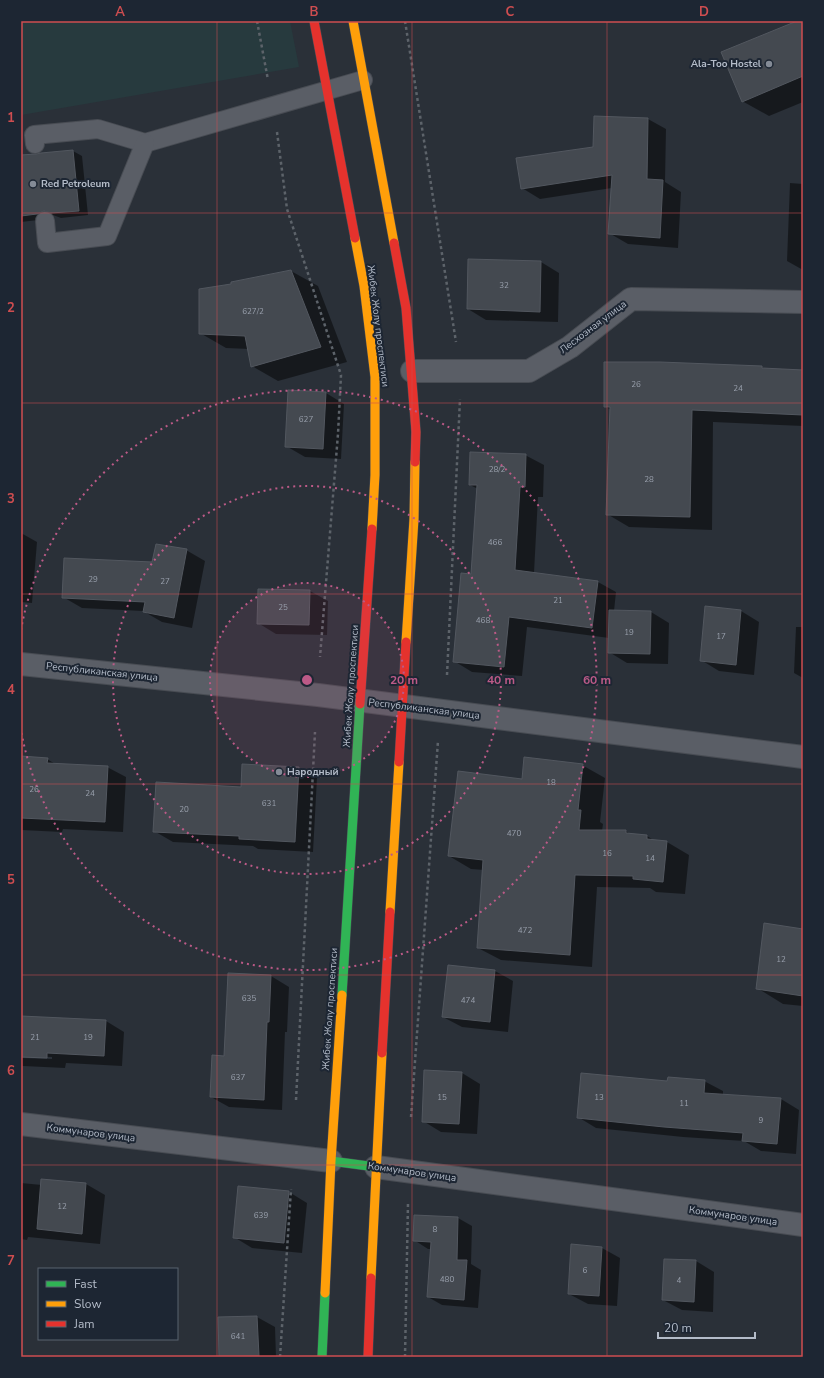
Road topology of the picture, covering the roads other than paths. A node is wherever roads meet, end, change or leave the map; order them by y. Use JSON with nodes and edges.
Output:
{"nodes":[{"id":1,"x":314,"y":21,"type":"edge"},
{"id":2,"x":353,"y":21,"type":"edge"},
{"id":3,"x":363,"y":80,"type":"junction"},
{"id":4,"x":326,"y":91,"type":"junction"},
{"id":5,"x":146,"y":143,"type":"junction"},
{"id":6,"x":35,"y":144,"type":"dead end"},
{"id":7,"x":45,"y":221,"type":"dead end"},
{"id":8,"x":803,"y":302,"type":"edge"},
{"id":9,"x":412,"y":371,"type":"junction"},
{"id":10,"x":21,"y":664,"type":"edge"},
{"id":11,"x":361,"y":701,"type":"junction"},
{"id":12,"x":402,"y":705,"type":"junction"},
{"id":13,"x":803,"y":758,"type":"edge"},
{"id":14,"x":21,"y":1124,"type":"edge"},
{"id":15,"x":331,"y":1161,"type":"junction"},
{"id":16,"x":376,"y":1167,"type":"junction"},
{"id":17,"x":803,"y":1225,"type":"edge"},
{"id":18,"x":322,"y":1357,"type":"edge"},
{"id":19,"x":368,"y":1357,"type":"edge"}],
"edges":[{"from":1,"to":4,"type":"main road","name":"Жибек Жолу проспектиси"},
{"from":2,"to":3,"type":"main road"},
{"from":3,"to":4,"type":"lane"},
{"from":3,"to":9,"type":"main road"},
{"from":4,"to":5,"type":"lane"},
{"from":4,"to":11,"type":"main road","name":"Жибек Жолу проспектиси"},
{"from":5,"to":6,"type":"lane"},
{"from":5,"to":7,"type":"lane"},
{"from":8,"to":9,"type":"street","name":"Лесхозная улица"},
{"from":9,"to":12,"type":"main road"},
{"from":10,"to":11,"type":"street","name":"Республиканская улица"},
{"from":11,"to":12,"type":"street","name":"Республиканская улица"},
{"from":11,"to":15,"type":"main road","name":"Жибек Жолу проспектиси"},
{"from":12,"to":13,"type":"street","name":"Республиканская улица"},
{"from":12,"to":16,"type":"main road"},
{"from":14,"to":15,"type":"street","name":"Коммунаров улица"},
{"from":15,"to":16,"type":"main road","name":"Коммунаров улица"},
{"from":15,"to":18,"type":"main road","name":"Жибек Жолу проспектиси"},
{"from":16,"to":17,"type":"street","name":"Коммунаров улица"},
{"from":16,"to":19,"type":"main road"}]}
